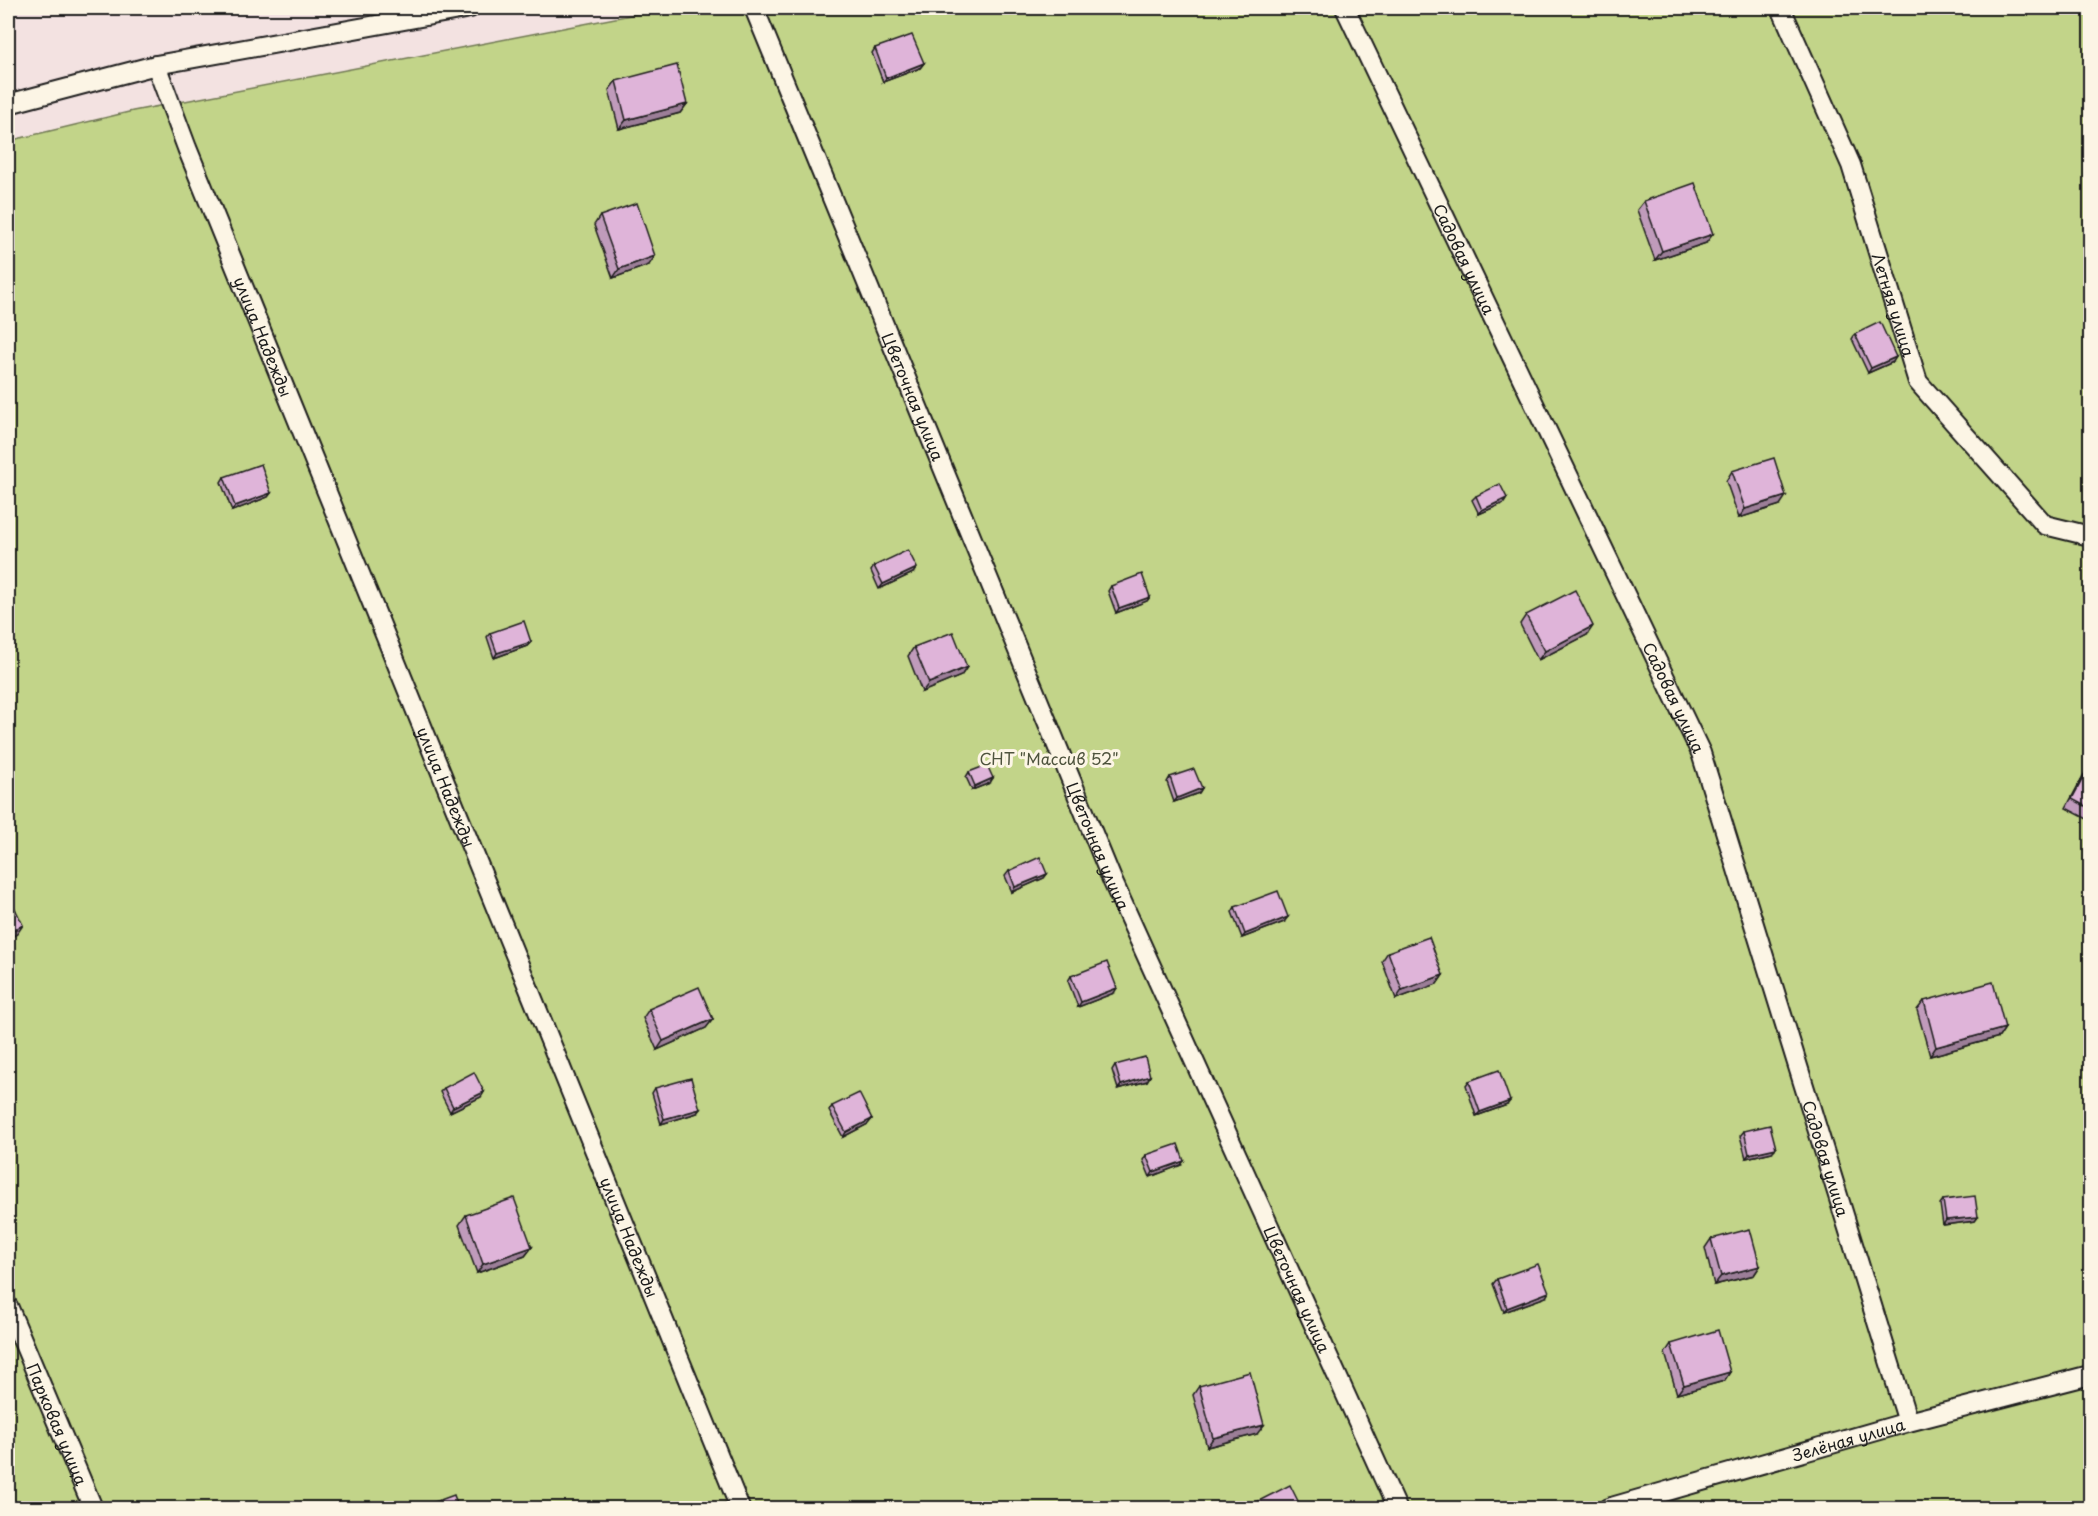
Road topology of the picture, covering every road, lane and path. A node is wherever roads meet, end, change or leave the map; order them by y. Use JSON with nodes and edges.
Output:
{"nodes":[{"id":1,"x":470,"y":8,"type":"edge"},
{"id":2,"x":754,"y":8,"type":"edge"},
{"id":3,"x":1345,"y":8,"type":"edge"},
{"id":4,"x":1780,"y":8,"type":"edge"},
{"id":5,"x":156,"y":65,"type":"junction"},
{"id":6,"x":8,"y":104,"type":"edge"},
{"id":7,"x":2091,"y":536,"type":"edge"},
{"id":8,"x":8,"y":1306,"type":"edge"},
{"id":9,"x":2091,"y":1375,"type":"edge"},
{"id":10,"x":1908,"y":1422,"type":"junction"},
{"id":11,"x":93,"y":1509,"type":"edge"},
{"id":12,"x":740,"y":1509,"type":"edge"},
{"id":13,"x":1397,"y":1509,"type":"edge"},
{"id":14,"x":1608,"y":1509,"type":"edge"}],
"edges":[{"from":1,"to":5,"type":"lane"},
{"from":2,"to":13,"type":"lane","name":"Цветочная улица"},
{"from":3,"to":10,"type":"lane","name":"Садовая улица"},
{"from":4,"to":7,"type":"lane","name":"Летняя улица"},
{"from":5,"to":6,"type":"lane"},
{"from":5,"to":12,"type":"lane","name":"улица Надежды"},
{"from":8,"to":11,"type":"lane","name":"Парковая улица"},
{"from":9,"to":10,"type":"lane","name":"Зелёная улица"},
{"from":10,"to":14,"type":"lane","name":"Зелёная улица"}]}
